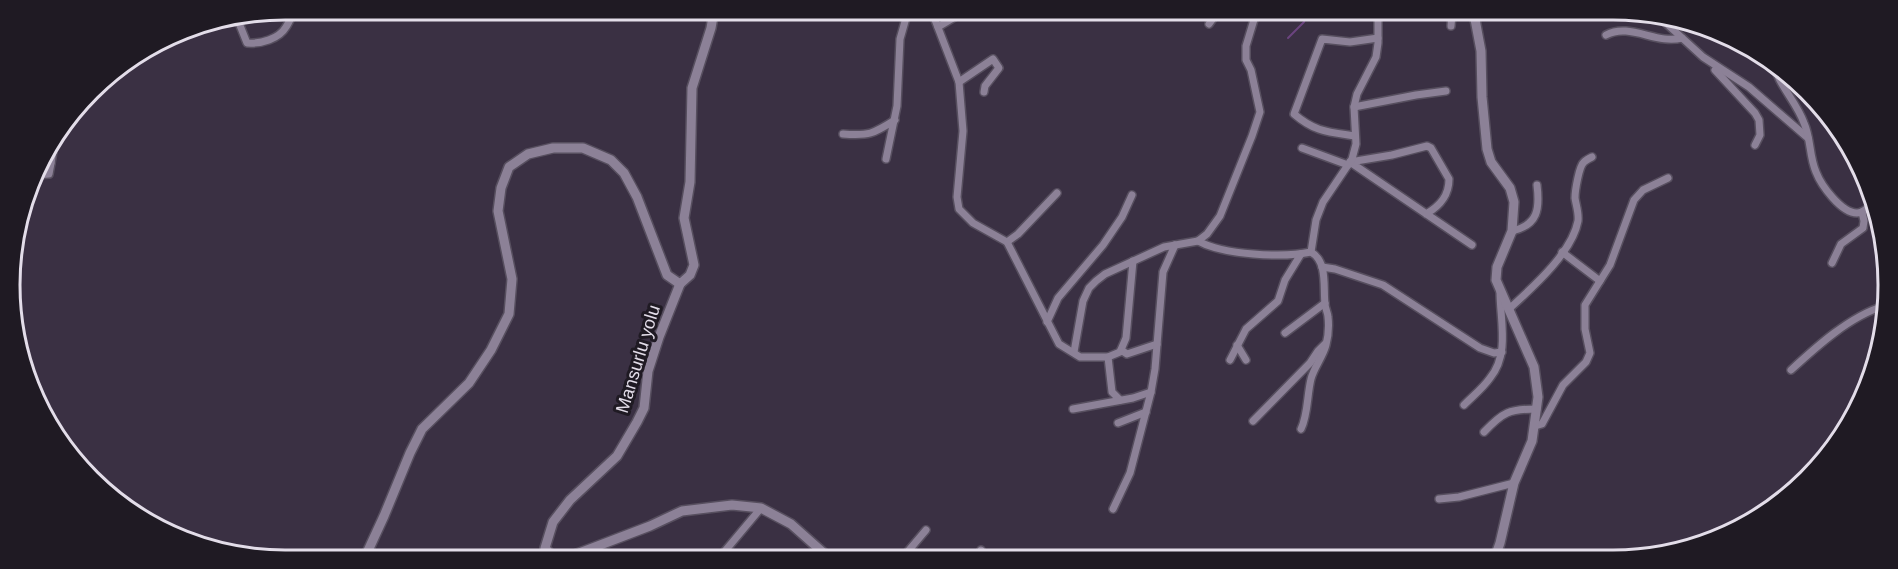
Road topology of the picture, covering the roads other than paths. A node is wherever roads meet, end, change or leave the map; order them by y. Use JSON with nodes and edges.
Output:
{"nodes":[{"id":1,"x":289,"y":20,"type":"edge"},
{"id":2,"x":712,"y":20,"type":"edge"},
{"id":3,"x":905,"y":20,"type":"edge"},
{"id":4,"x":935,"y":20,"type":"edge"},
{"id":5,"x":950,"y":20,"type":"edge"},
{"id":6,"x":1212,"y":20,"type":"edge"},
{"id":7,"x":1254,"y":20,"type":"edge"},
{"id":8,"x":1378,"y":20,"type":"edge"},
{"id":9,"x":1452,"y":20,"type":"edge"},
{"id":10,"x":1475,"y":20,"type":"edge"},
{"id":11,"x":239,"y":24,"type":"edge"},
{"id":12,"x":1209,"y":24,"type":"dead end"},
{"id":13,"x":1451,"y":26,"type":"dead end"},
{"id":14,"x":1669,"y":26,"type":"edge"},
{"id":15,"x":938,"y":27,"type":"junction"},
{"id":16,"x":1606,"y":35,"type":"dead end"},
{"id":17,"x":1378,"y":38,"type":"junction"},
{"id":18,"x":1682,"y":38,"type":"junction"},
{"id":19,"x":1703,"y":57,"type":"junction"},
{"id":20,"x":1777,"y":76,"type":"edge"},
{"id":21,"x":958,"y":82,"type":"junction"},
{"id":22,"x":1446,"y":91,"type":"dead end"},
{"id":23,"x":984,"y":92,"type":"dead end"},
{"id":24,"x":1354,"y":107,"type":"junction"},
{"id":25,"x":895,"y":120,"type":"junction"},
{"id":26,"x":843,"y":134,"type":"dead end"},
{"id":27,"x":1355,"y":136,"type":"junction"},
{"id":28,"x":1808,"y":138,"type":"junction"},
{"id":29,"x":1755,"y":145,"type":"dead end"},
{"id":30,"x":1302,"y":148,"type":"dead end"},
{"id":31,"x":1592,"y":157,"type":"dead end"},
{"id":32,"x":52,"y":158,"type":"edge"},
{"id":33,"x":886,"y":159,"type":"dead end"},
{"id":34,"x":51,"y":163,"type":"joint"},
{"id":35,"x":1349,"y":164,"type":"junction"},
{"id":36,"x":44,"y":174,"type":"edge"},
{"id":37,"x":1668,"y":178,"type":"dead end"},
{"id":38,"x":1538,"y":185,"type":"dead end"},
{"id":39,"x":1057,"y":193,"type":"dead end"},
{"id":40,"x":1132,"y":195,"type":"dead end"},
{"id":41,"x":1867,"y":208,"type":"edge"},
{"id":42,"x":1862,"y":212,"type":"junction"},
{"id":43,"x":1426,"y":214,"type":"junction"},
{"id":44,"x":1512,"y":231,"type":"junction"},
{"id":45,"x":1007,"y":242,"type":"junction"},
{"id":46,"x":1198,"y":242,"type":"junction"},
{"id":47,"x":1175,"y":245,"type":"junction"},
{"id":48,"x":1472,"y":245,"type":"dead end"},
{"id":49,"x":1311,"y":252,"type":"junction"},
{"id":50,"x":1562,"y":252,"type":"junction"},
{"id":51,"x":1301,"y":254,"type":"junction"},
{"id":52,"x":1133,"y":261,"type":"junction"},
{"id":53,"x":1832,"y":263,"type":"dead end"},
{"id":54,"x":1322,"y":267,"type":"junction"},
{"id":55,"x":1600,"y":281,"type":"junction"},
{"id":56,"x":680,"y":284,"type":"junction"},
{"id":57,"x":1500,"y":292,"type":"junction"},
{"id":58,"x":1325,"y":303,"type":"junction"},
{"id":59,"x":1509,"y":309,"type":"junction"},
{"id":60,"x":1877,"y":309,"type":"edge"},
{"id":61,"x":1047,"y":322,"type":"junction"},
{"id":62,"x":1285,"y":333,"type":"dead end"},
{"id":63,"x":1327,"y":343,"type":"junction"},
{"id":64,"x":1157,"y":344,"type":"junction"},
{"id":65,"x":1237,"y":345,"type":"junction"},
{"id":66,"x":1121,"y":350,"type":"junction"},
{"id":67,"x":1074,"y":352,"type":"junction"},
{"id":68,"x":1502,"y":352,"type":"junction"},
{"id":69,"x":1108,"y":357,"type":"junction"},
{"id":70,"x":1230,"y":360,"type":"dead end"},
{"id":71,"x":1246,"y":360,"type":"dead end"},
{"id":72,"x":1791,"y":370,"type":"dead end"},
{"id":73,"x":1151,"y":392,"type":"junction"},
{"id":74,"x":1120,"y":400,"type":"junction"},
{"id":75,"x":1464,"y":405,"type":"dead end"},
{"id":76,"x":1073,"y":409,"type":"dead end"},
{"id":77,"x":1537,"y":409,"type":"junction"},
{"id":78,"x":1146,"y":412,"type":"junction"},
{"id":79,"x":1253,"y":421,"type":"dead end"},
{"id":80,"x":1118,"y":423,"type":"dead end"},
{"id":81,"x":1535,"y":426,"type":"junction"},
{"id":82,"x":1301,"y":429,"type":"dead end"},
{"id":83,"x":1484,"y":432,"type":"dead end"},
{"id":84,"x":1514,"y":483,"type":"junction"},
{"id":85,"x":1439,"y":499,"type":"dead end"},
{"id":86,"x":761,"y":508,"type":"junction"},
{"id":87,"x":1113,"y":509,"type":"dead end"},
{"id":88,"x":927,"y":530,"type":"dead end"},
{"id":89,"x":368,"y":550,"type":"edge"},
{"id":90,"x":547,"y":550,"type":"edge"},
{"id":91,"x":587,"y":550,"type":"edge"},
{"id":92,"x":726,"y":550,"type":"edge"},
{"id":93,"x":819,"y":550,"type":"edge"},
{"id":94,"x":909,"y":550,"type":"edge"},
{"id":95,"x":1498,"y":550,"type":"edge"}],
"edges":[{"from":1,"to":11,"type":"street"},
{"from":2,"to":56,"type":"street"},
{"from":3,"to":25,"type":"street"},
{"from":4,"to":15,"type":"street"},
{"from":5,"to":15,"type":"street"},
{"from":6,"to":12,"type":"street"},
{"from":7,"to":46,"type":"street"},
{"from":8,"to":17,"type":"street"},
{"from":9,"to":13,"type":"street"},
{"from":10,"to":44,"type":"street"},
{"from":14,"to":18,"type":"street"},
{"from":15,"to":21,"type":"street"},
{"from":16,"to":18,"type":"street"},
{"from":17,"to":24,"type":"street"},
{"from":17,"to":27,"type":"street"},
{"from":18,"to":19,"type":"street"},
{"from":19,"to":28,"type":"street"},
{"from":19,"to":29,"type":"street"},
{"from":20,"to":28,"type":"street"},
{"from":21,"to":23,"type":"street"},
{"from":21,"to":45,"type":"street"},
{"from":22,"to":24,"type":"street"},
{"from":24,"to":27,"type":"street"},
{"from":25,"to":26,"type":"street"},
{"from":25,"to":33,"type":"street"},
{"from":27,"to":35,"type":"street"},
{"from":28,"to":42,"type":"street"},
{"from":30,"to":35,"type":"street"},
{"from":31,"to":50,"type":"street"},
{"from":32,"to":34,"type":"street"},
{"from":34,"to":36,"type":"street"},
{"from":35,"to":43,"type":"street"},
{"from":35,"to":43,"type":"street"},
{"from":35,"to":49,"type":"street"},
{"from":37,"to":55,"type":"street"},
{"from":38,"to":44,"type":"street"},
{"from":39,"to":45,"type":"street"},
{"from":40,"to":61,"type":"street"},
{"from":41,"to":42,"type":"street"},
{"from":42,"to":53,"type":"street"},
{"from":43,"to":48,"type":"street"},
{"from":44,"to":57,"type":"street"},
{"from":45,"to":61,"type":"street"},
{"from":46,"to":47,"type":"street"},
{"from":46,"to":51,"type":"street"},
{"from":47,"to":52,"type":"street"},
{"from":47,"to":64,"type":"street"},
{"from":49,"to":51,"type":"street"},
{"from":49,"to":54,"type":"street"},
{"from":50,"to":55,"type":"street"},
{"from":50,"to":59,"type":"street"},
{"from":51,"to":65,"type":"street"},
{"from":52,"to":66,"type":"street"},
{"from":52,"to":67,"type":"street"},
{"from":54,"to":58,"type":"street"},
{"from":54,"to":68,"type":"street"},
{"from":55,"to":81,"type":"street"},
{"from":56,"to":89,"type":"street"},
{"from":56,"to":90,"type":"street","name":"Mansurlu yolu"},
{"from":57,"to":59,"type":"street"},
{"from":57,"to":68,"type":"street"},
{"from":58,"to":62,"type":"street"},
{"from":58,"to":63,"type":"street"},
{"from":59,"to":77,"type":"street"},
{"from":60,"to":72,"type":"street"},
{"from":61,"to":67,"type":"street"},
{"from":63,"to":79,"type":"street"},
{"from":63,"to":82,"type":"street"},
{"from":64,"to":66,"type":"street"},
{"from":64,"to":73,"type":"street"},
{"from":65,"to":70,"type":"street"},
{"from":65,"to":71,"type":"street"},
{"from":66,"to":69,"type":"street"},
{"from":67,"to":69,"type":"street"},
{"from":68,"to":75,"type":"street"},
{"from":69,"to":74,"type":"street"},
{"from":73,"to":74,"type":"street"},
{"from":73,"to":78,"type":"street"},
{"from":74,"to":76,"type":"street"},
{"from":77,"to":81,"type":"street"},
{"from":77,"to":83,"type":"street"},
{"from":78,"to":80,"type":"street"},
{"from":78,"to":87,"type":"street"},
{"from":81,"to":84,"type":"street"},
{"from":84,"to":85,"type":"street"},
{"from":84,"to":95,"type":"street"},
{"from":86,"to":91,"type":"street"},
{"from":86,"to":92,"type":"street"},
{"from":86,"to":93,"type":"street"},
{"from":88,"to":94,"type":"street"}]}
